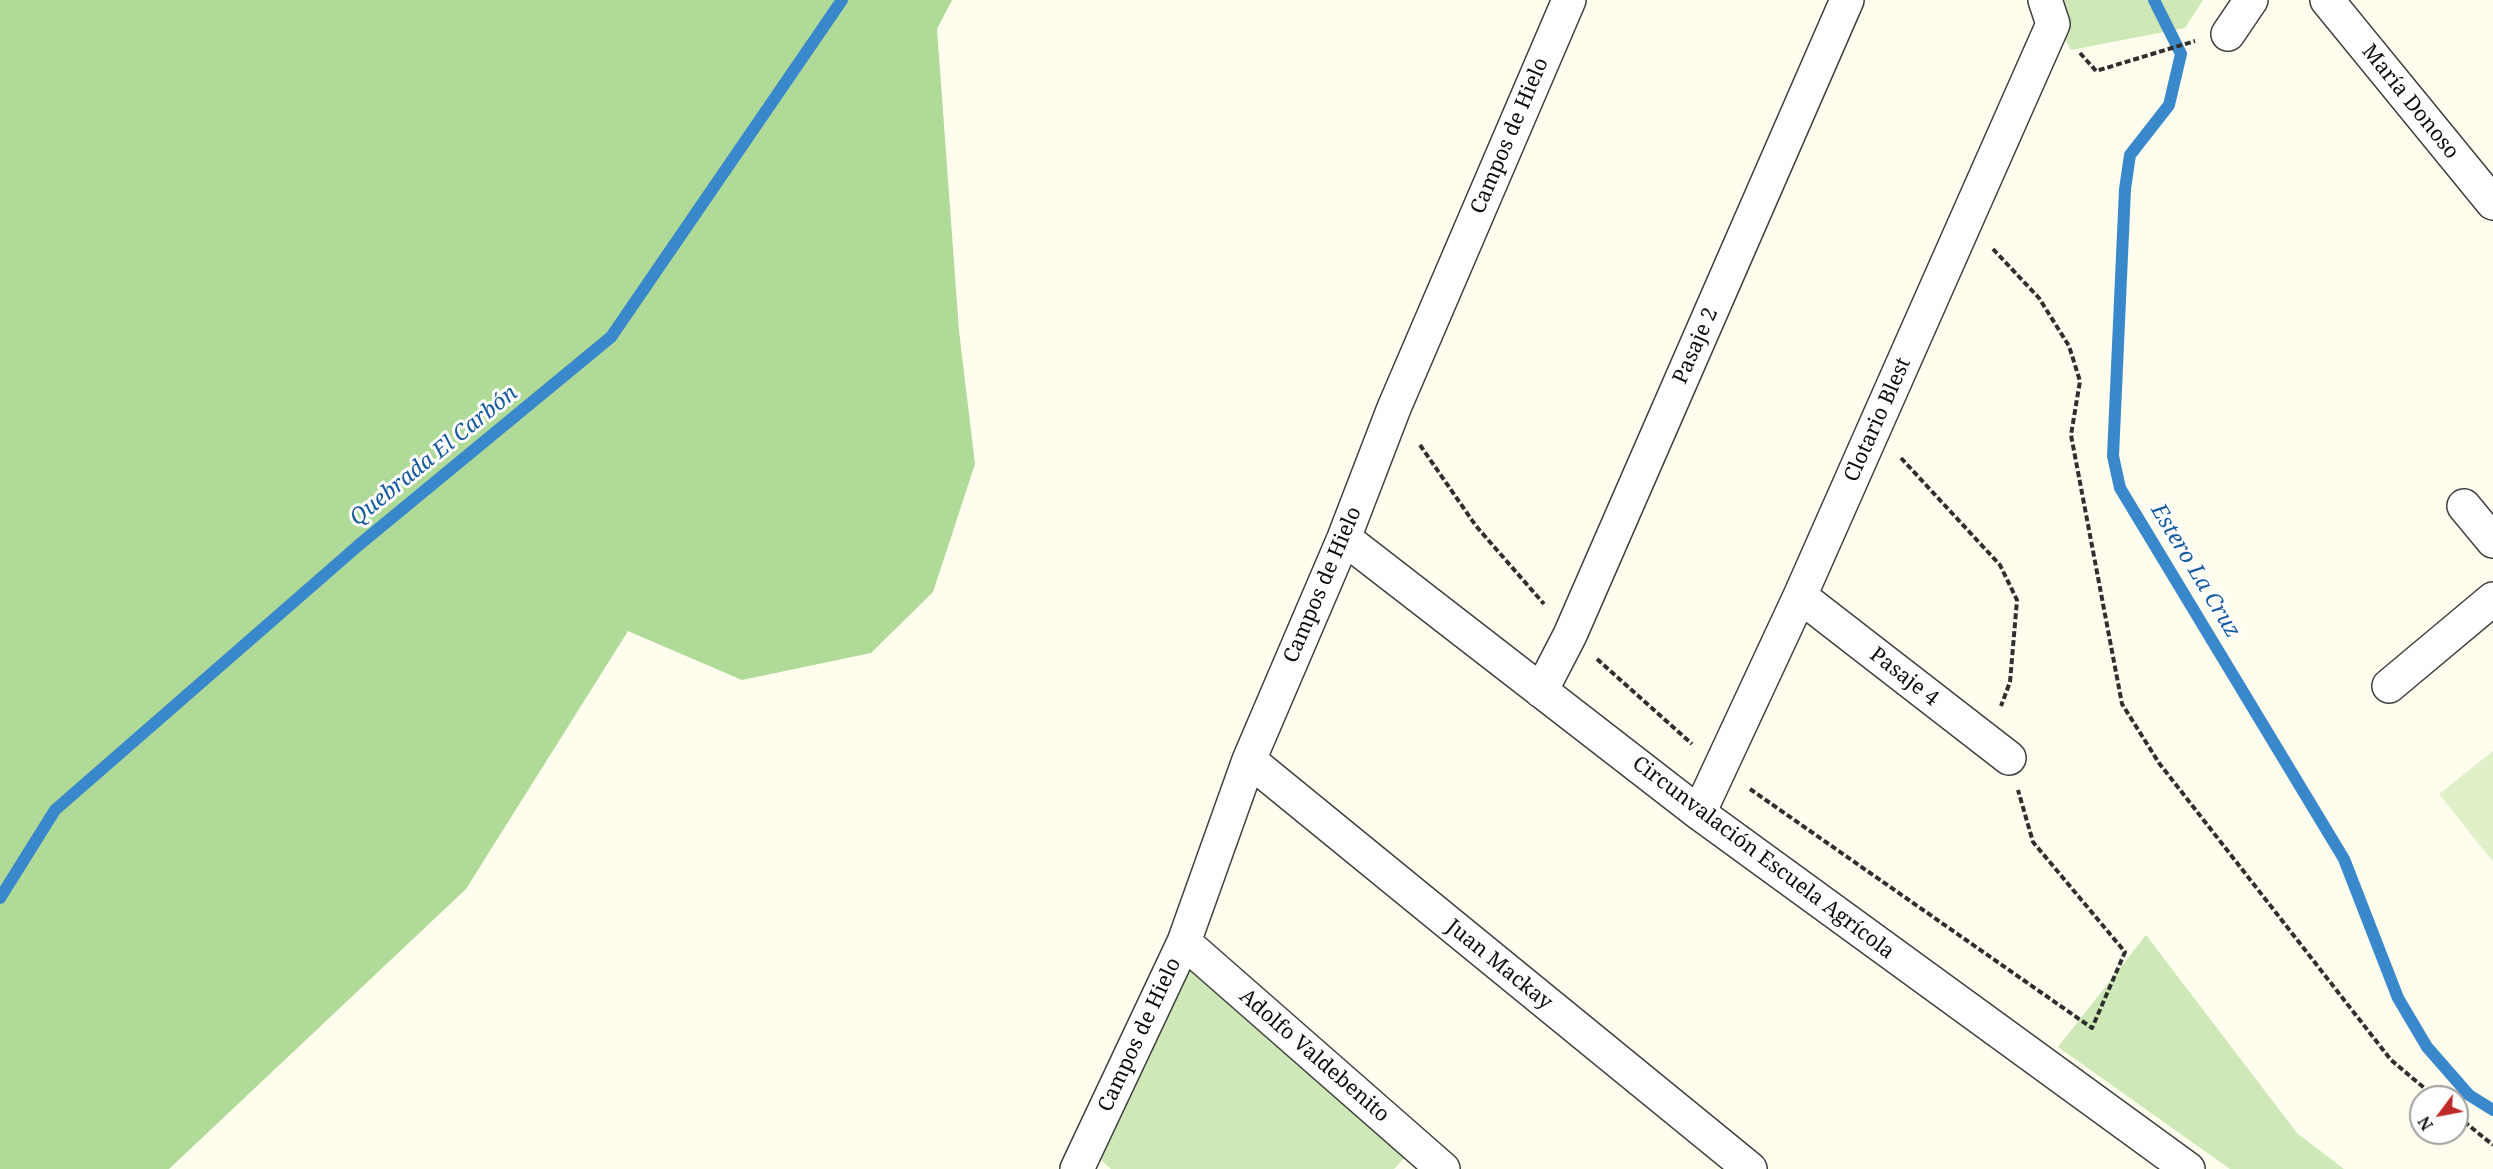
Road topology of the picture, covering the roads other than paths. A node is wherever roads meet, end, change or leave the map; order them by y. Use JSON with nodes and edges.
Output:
{"nodes":[{"id":1,"x":1569,"y":0,"type":"edge"},
{"id":2,"x":1847,"y":0,"type":"edge"},
{"id":3,"x":2251,"y":0,"type":"edge"},
{"id":4,"x":2327,"y":0,"type":"edge"},
{"id":5,"x":2049,"y":12,"type":"edge"},
{"id":6,"x":2228,"y":34,"type":"dead end"},
{"id":7,"x":2493,"y":203,"type":"edge"},
{"id":8,"x":2464,"y":506,"type":"dead end"},
{"id":9,"x":1344,"y":538,"type":"junction"},
{"id":10,"x":2493,"y":541,"type":"edge"},
{"id":11,"x":1800,"y":596,"type":"junction"},
{"id":12,"x":2493,"y":599,"type":"edge"},
{"id":13,"x":2389,"y":686,"type":"dead end"},
{"id":14,"x":1541,"y":691,"type":"junction"},
{"id":15,"x":1998,"y":750,"type":"road end"},
{"id":16,"x":1249,"y":760,"type":"junction"},
{"id":17,"x":1699,"y":813,"type":"junction"},
{"id":18,"x":1184,"y":942,"type":"junction"},
{"id":19,"x":1080,"y":1167,"type":"edge"},
{"id":20,"x":1443,"y":1169,"type":"edge"},
{"id":21,"x":1750,"y":1169,"type":"edge"},
{"id":22,"x":2188,"y":1169,"type":"edge"}],
"edges":[{"from":1,"to":9,"type":"street","name":"Campos de Hielo"},
{"from":2,"to":14,"type":"street","name":"Pasaje 2"},
{"from":3,"to":6,"type":"street"},
{"from":4,"to":7,"type":"street","name":"María Donoso"},
{"from":5,"to":11,"type":"street","name":"Clotario Blest"},
{"from":8,"to":10,"type":"street"},
{"from":9,"to":14,"type":"street","name":"Circunvalación Escuela Agrícola"},
{"from":9,"to":16,"type":"street","name":"Campos de Hielo"},
{"from":11,"to":15,"type":"street","name":"Pasaje 4"},
{"from":11,"to":17,"type":"street","name":"Clotario Blest"},
{"from":12,"to":13,"type":"street"},
{"from":14,"to":17,"type":"street","name":"Circunvalación Escuela Agrícola"},
{"from":16,"to":18,"type":"street","name":"Campos de Hielo"},
{"from":16,"to":21,"type":"street","name":"Juan Mackay"},
{"from":17,"to":22,"type":"street","name":"Circunvalación Escuela Agrícola"},
{"from":18,"to":19,"type":"street","name":"Campos de Hielo"},
{"from":18,"to":20,"type":"street","name":"Adolfo Valdebenito"}]}
